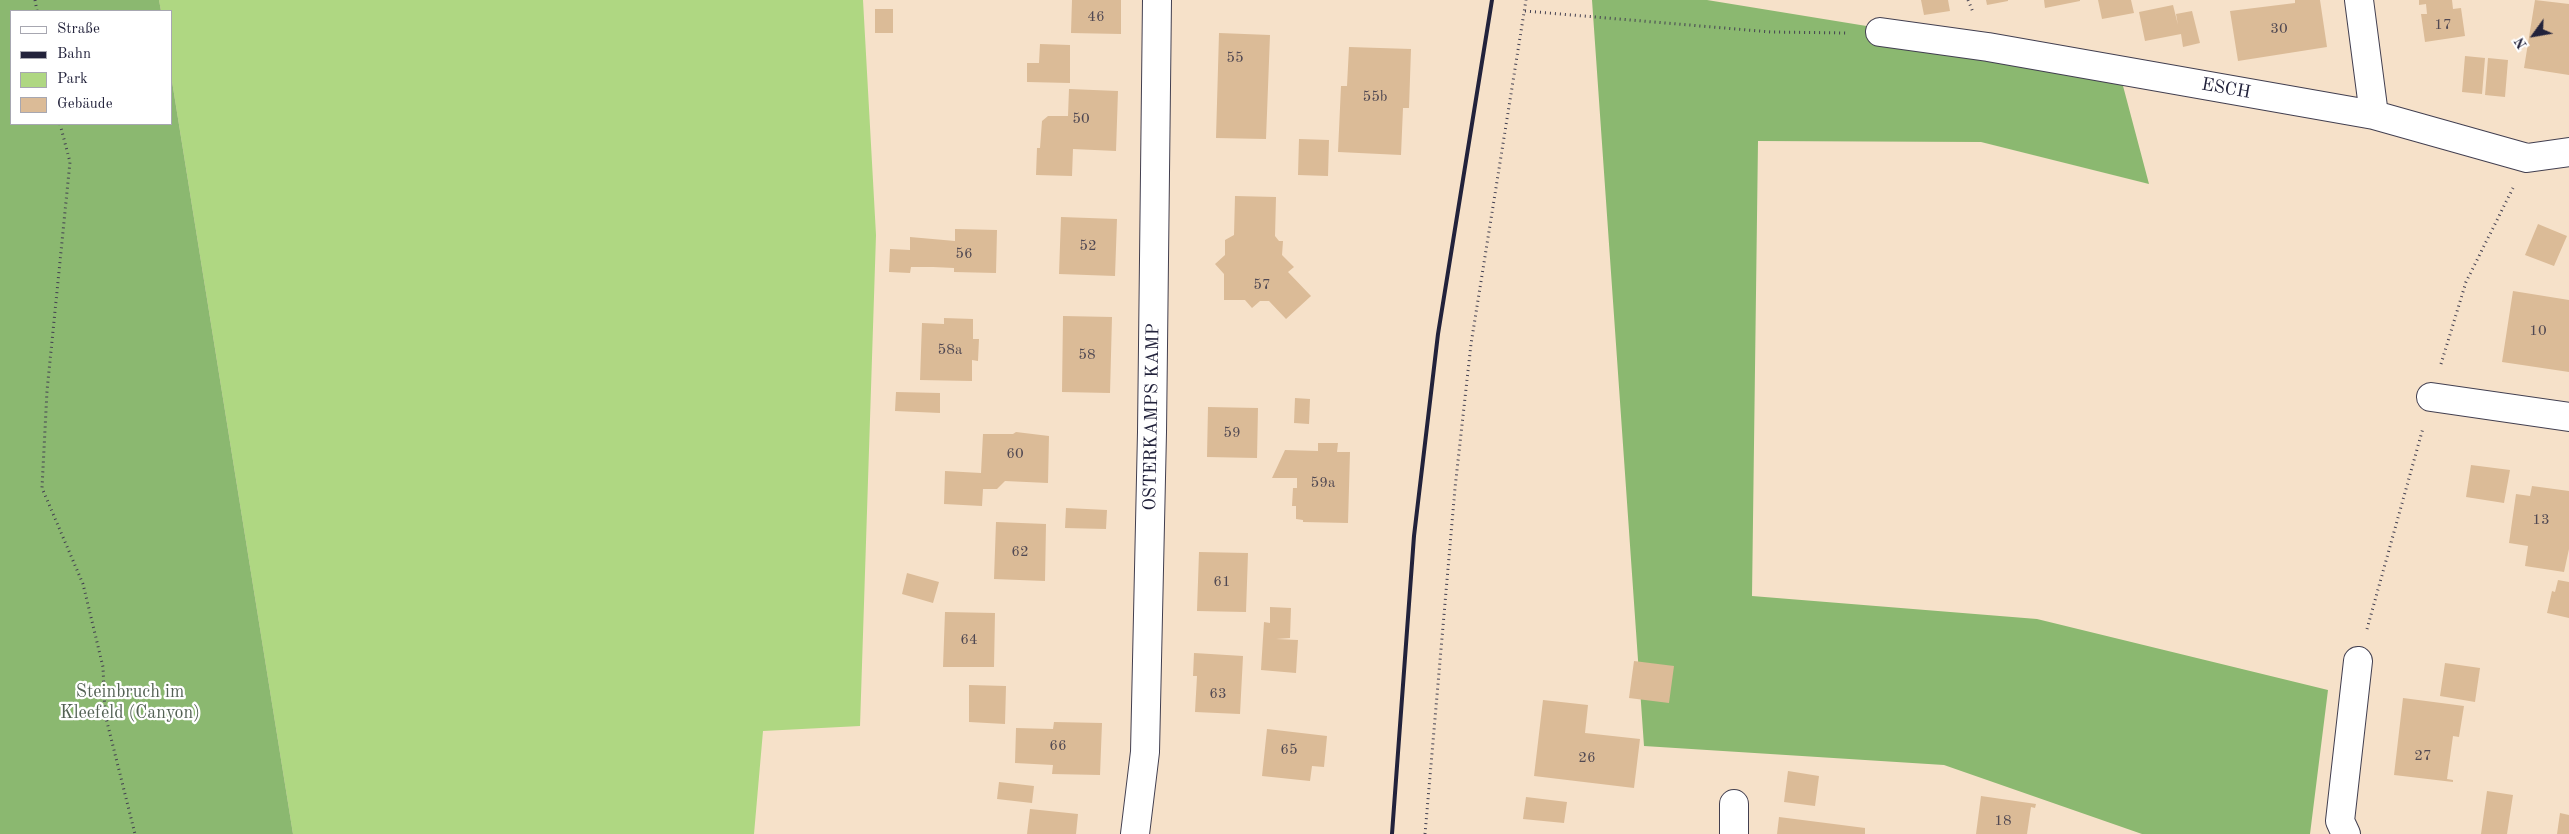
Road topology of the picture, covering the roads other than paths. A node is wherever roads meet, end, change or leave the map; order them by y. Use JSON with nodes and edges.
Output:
{"nodes":[{"id":1,"x":1158,"y":0,"type":"edge"},
{"id":2,"x":2359,"y":0,"type":"edge"},
{"id":3,"x":1880,"y":32,"type":"road end"},
{"id":4,"x":2374,"y":115,"type":"junction"},
{"id":5,"x":2569,"y":152,"type":"edge"},
{"id":6,"x":2431,"y":397,"type":"road end"},
{"id":7,"x":2569,"y":417,"type":"edge"},
{"id":8,"x":2358,"y":661,"type":"road end"},
{"id":9,"x":1734,"y":804,"type":"dead end"},
{"id":10,"x":1135,"y":834,"type":"edge"},
{"id":11,"x":1734,"y":834,"type":"edge"},
{"id":12,"x":2346,"y":834,"type":"edge"}],
"edges":[{"from":1,"to":10,"type":"street","name":"OSTERKAMPS KAMP"},
{"from":2,"to":4,"type":"street"},
{"from":3,"to":4,"type":"street","name":"ESCH"},
{"from":4,"to":5,"type":"street","name":"ESCH"},
{"from":6,"to":7,"type":"street"},
{"from":8,"to":12,"type":"street"},
{"from":9,"to":11,"type":"street"}]}
